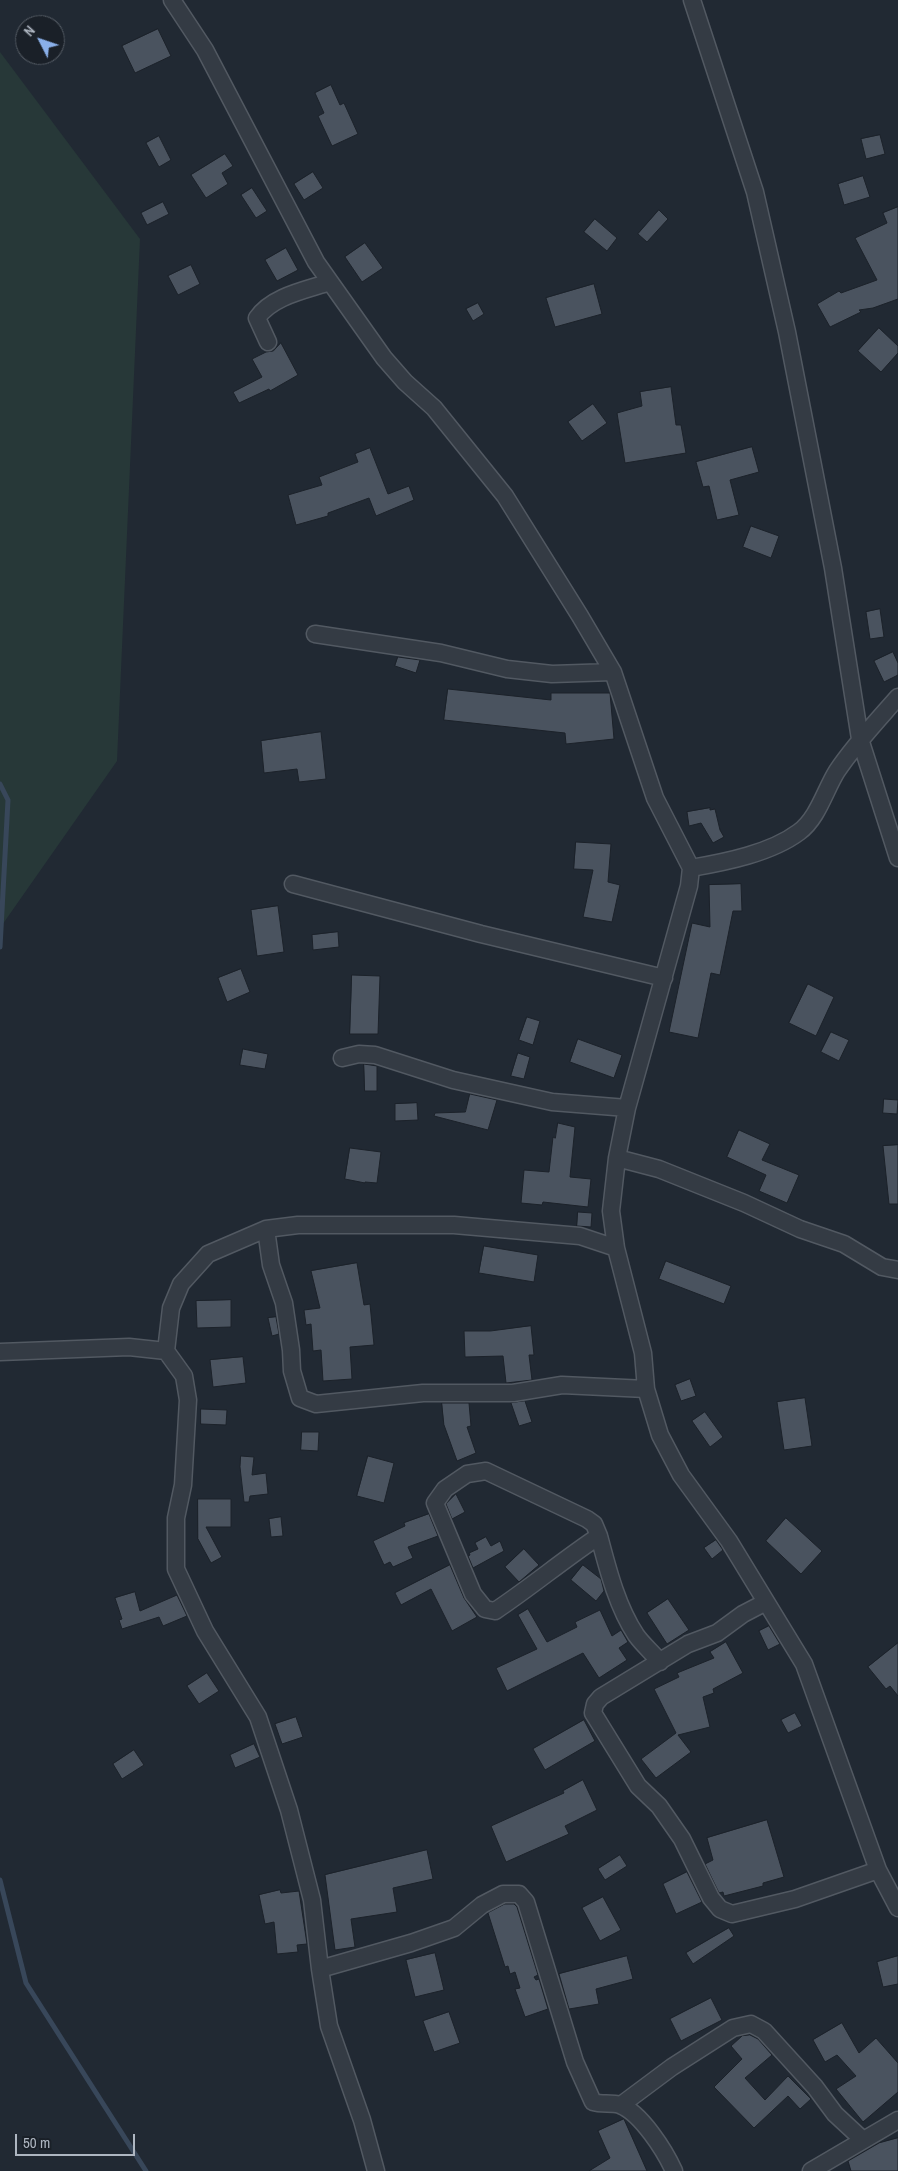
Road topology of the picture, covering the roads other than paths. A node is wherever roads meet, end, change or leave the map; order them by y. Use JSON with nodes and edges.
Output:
{"nodes":[{"id":1,"x":172,"y":0,"type":"edge"},
{"id":2,"x":692,"y":0,"type":"edge"},
{"id":3,"x":330,"y":282,"type":"junction"},
{"id":4,"x":268,"y":342,"type":"dead end"},
{"id":5,"x":315,"y":634,"type":"dead end"},
{"id":6,"x":613,"y":672,"type":"junction"},
{"id":7,"x":898,"y":697,"type":"edge"},
{"id":8,"x":860,"y":739,"type":"junction"},
{"id":9,"x":898,"y":858,"type":"edge"},
{"id":10,"x":692,"y":868,"type":"junction"},
{"id":11,"x":293,"y":884,"type":"dead end"},
{"id":12,"x":664,"y":978,"type":"junction"},
{"id":13,"x":342,"y":1058,"type":"dead end"},
{"id":14,"x":628,"y":1108,"type":"junction"},
{"id":15,"x":617,"y":1158,"type":"junction"},
{"id":16,"x":266,"y":1229,"type":"junction"},
{"id":17,"x":616,"y":1248,"type":"junction"},
{"id":18,"x":898,"y":1270,"type":"edge"},
{"id":19,"x":166,"y":1351,"type":"junction"},
{"id":20,"x":0,"y":1352,"type":"edge"},
{"id":21,"x":646,"y":1389,"type":"junction"},
{"id":22,"x":599,"y":1536,"type":"junction"},
{"id":23,"x":766,"y":1602,"type":"junction"},
{"id":24,"x":660,"y":1662,"type":"junction"},
{"id":25,"x":878,"y":1870,"type":"junction"},
{"id":26,"x":893,"y":1885,"type":"edge"},
{"id":27,"x":898,"y":1908,"type":"edge"},
{"id":28,"x":320,"y":1969,"type":"junction"},
{"id":29,"x":621,"y":2105,"type":"junction"},
{"id":30,"x":898,"y":2120,"type":"edge"},
{"id":31,"x":863,"y":2140,"type":"junction"},
{"id":32,"x":376,"y":2171,"type":"edge"},
{"id":33,"x":674,"y":2171,"type":"edge"},
{"id":34,"x":811,"y":2171,"type":"edge"}],
"edges":[{"from":1,"to":3,"type":"street"},
{"from":2,"to":8,"type":"street"},
{"from":3,"to":4,"type":"street"},
{"from":3,"to":6,"type":"street"},
{"from":5,"to":6,"type":"street"},
{"from":6,"to":10,"type":"street"},
{"from":7,"to":8,"type":"street"},
{"from":8,"to":9,"type":"street"},
{"from":8,"to":10,"type":"street"},
{"from":10,"to":12,"type":"street"},
{"from":11,"to":12,"type":"street"},
{"from":12,"to":14,"type":"street"},
{"from":13,"to":14,"type":"street"},
{"from":14,"to":15,"type":"street"},
{"from":15,"to":17,"type":"street"},
{"from":15,"to":18,"type":"street"},
{"from":16,"to":17,"type":"street"},
{"from":16,"to":19,"type":"street"},
{"from":16,"to":21,"type":"street"},
{"from":17,"to":21,"type":"street"},
{"from":19,"to":20,"type":"street"},
{"from":19,"to":28,"type":"street"},
{"from":21,"to":23,"type":"street"},
{"from":22,"to":22,"type":"street"},
{"from":22,"to":24,"type":"street"},
{"from":23,"to":24,"type":"street"},
{"from":23,"to":25,"type":"street"},
{"from":24,"to":25,"type":"street"},
{"from":25,"to":26,"type":"street"},
{"from":26,"to":27,"type":"street"},
{"from":28,"to":29,"type":"street"},
{"from":28,"to":32,"type":"street"},
{"from":29,"to":31,"type":"street"},
{"from":29,"to":33,"type":"street"},
{"from":30,"to":31,"type":"street"},
{"from":31,"to":34,"type":"street"}]}
